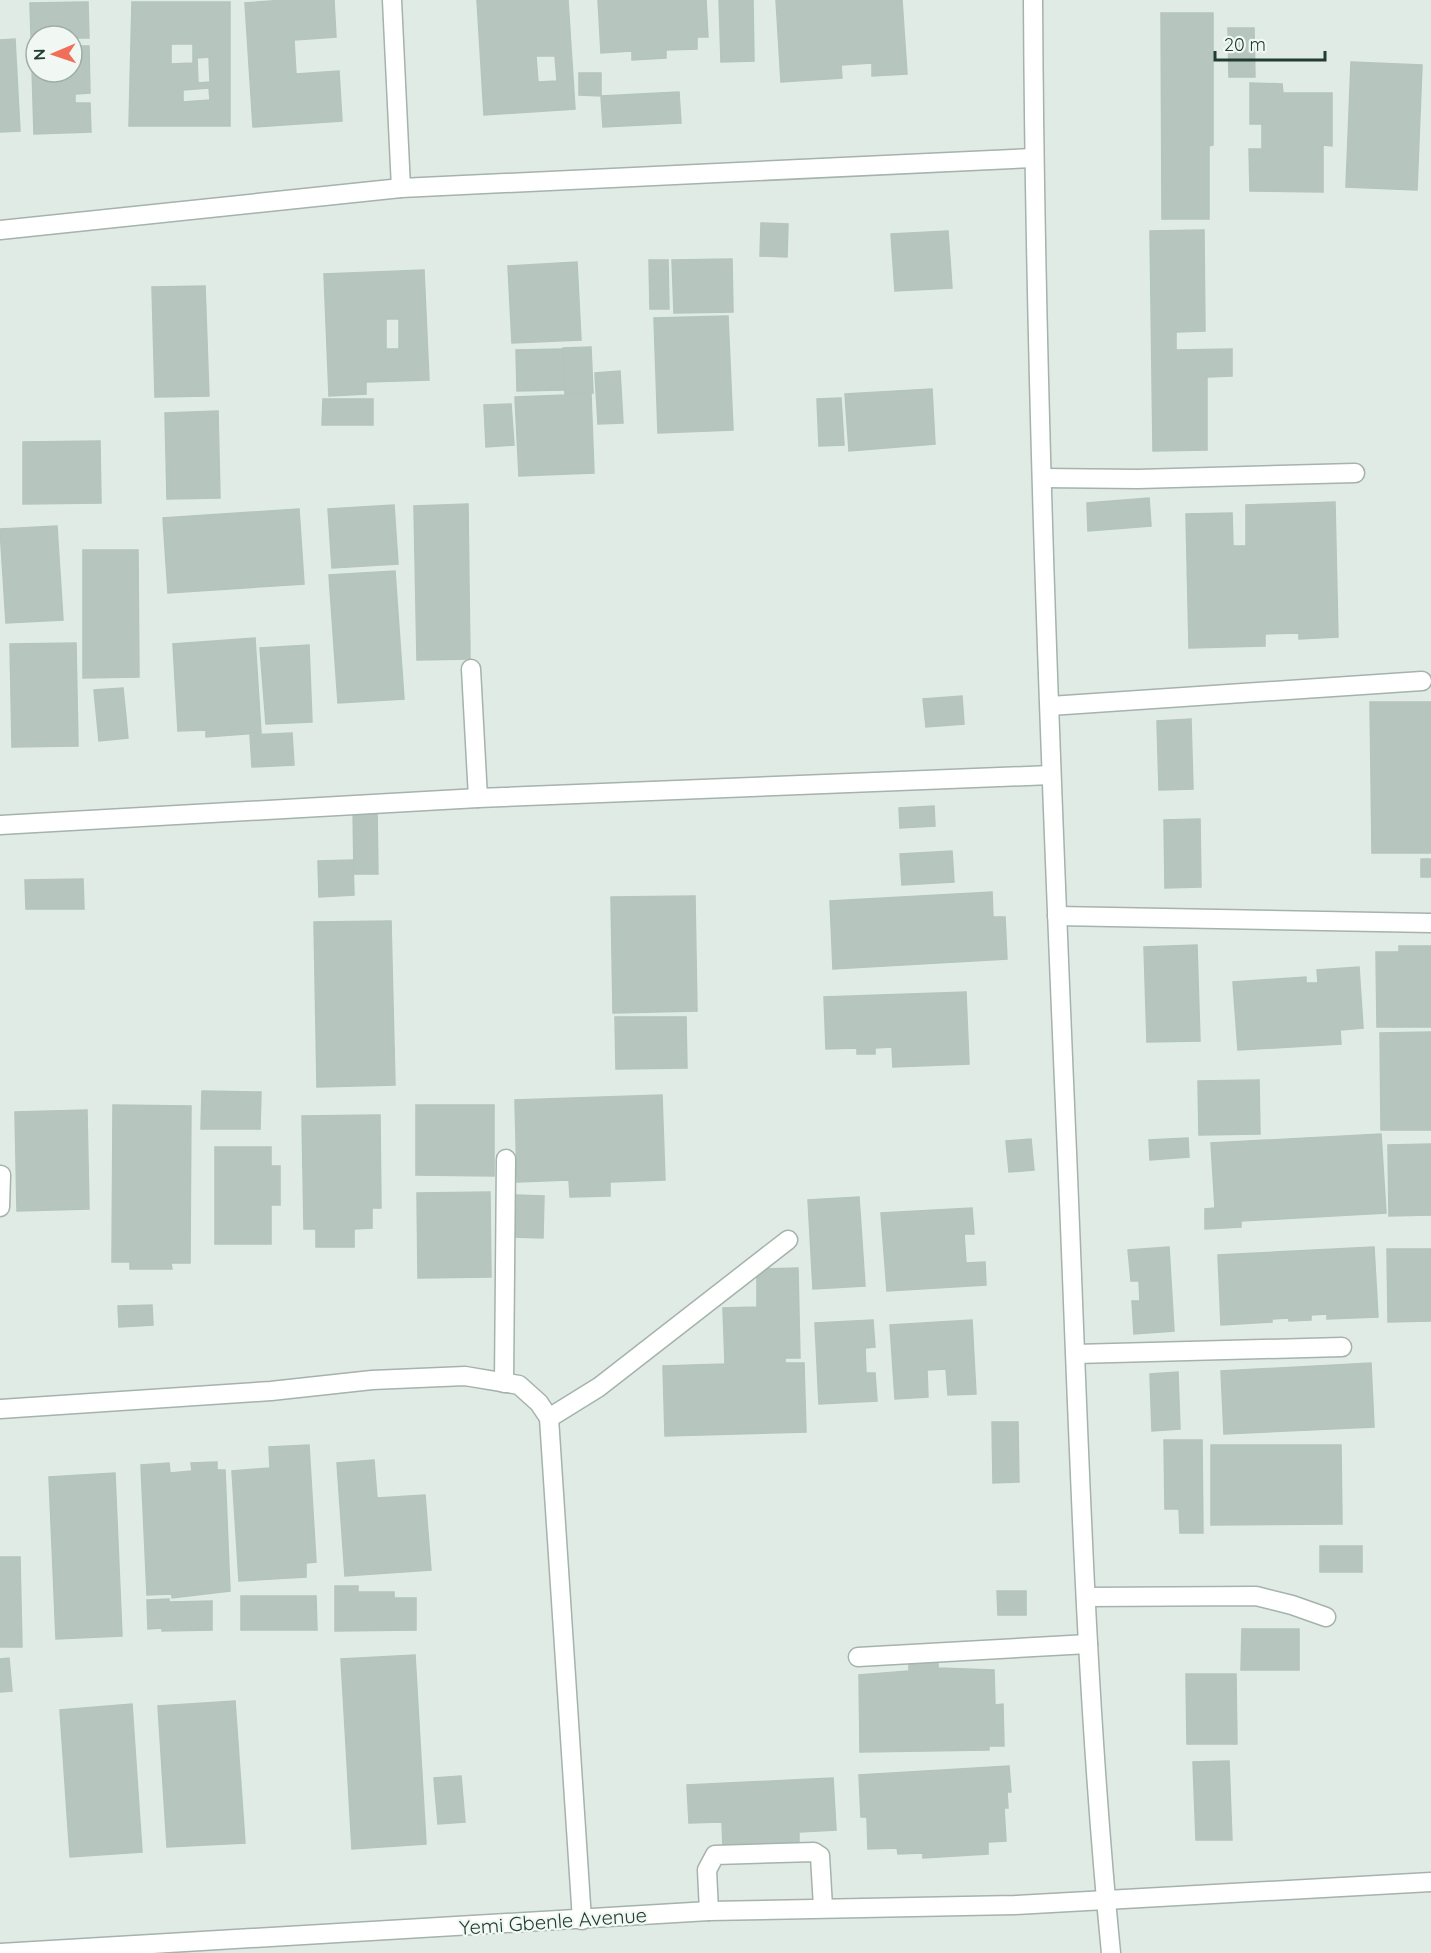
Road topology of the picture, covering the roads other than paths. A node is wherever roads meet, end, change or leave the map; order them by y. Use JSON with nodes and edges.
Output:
{"nodes":[{"id":1,"x":392,"y":0,"type":"edge"},
{"id":2,"x":1033,"y":0,"type":"edge"},
{"id":3,"x":1033,"y":158,"type":"junction"},
{"id":4,"x":401,"y":188,"type":"junction"},
{"id":5,"x":0,"y":230,"type":"edge"},
{"id":6,"x":1355,"y":474,"type":"dead end"},
{"id":7,"x":1043,"y":478,"type":"junction"},
{"id":8,"x":471,"y":669,"type":"dead end"},
{"id":9,"x":1422,"y":681,"type":"dead end"},
{"id":10,"x":1050,"y":706,"type":"junction"},
{"id":11,"x":1051,"y":775,"type":"junction"},
{"id":12,"x":478,"y":798,"type":"junction"},
{"id":13,"x":0,"y":825,"type":"edge"},
{"id":14,"x":1057,"y":916,"type":"junction"},
{"id":15,"x":1431,"y":923,"type":"edge"},
{"id":16,"x":506,"y":1159,"type":"dead end"},
{"id":17,"x":1,"y":1175,"type":"edge"},
{"id":18,"x":0,"y":1207,"type":"edge"},
{"id":19,"x":788,"y":1240,"type":"dead end"},
{"id":20,"x":1342,"y":1347,"type":"dead end"},
{"id":21,"x":1076,"y":1354,"type":"junction"},
{"id":22,"x":504,"y":1383,"type":"junction"},
{"id":23,"x":0,"y":1409,"type":"edge"},
{"id":24,"x":549,"y":1418,"type":"junction"},
{"id":25,"x":1086,"y":1597,"type":"junction"},
{"id":26,"x":1326,"y":1617,"type":"dead end"},
{"id":27,"x":1088,"y":1644,"type":"junction"},
{"id":28,"x":858,"y":1657,"type":"dead end"},
{"id":29,"x":1431,"y":1882,"type":"edge"},
{"id":30,"x":1106,"y":1900,"type":"junction"},
{"id":31,"x":823,"y":1907,"type":"junction"},
{"id":32,"x":709,"y":1911,"type":"junction"},
{"id":33,"x":582,"y":1920,"type":"junction"},
{"id":34,"x":0,"y":1953,"type":"edge"},
{"id":35,"x":1112,"y":1953,"type":"edge"}],
"edges":[{"from":1,"to":4,"type":"street"},
{"from":2,"to":3,"type":"street"},
{"from":3,"to":4,"type":"street"},
{"from":3,"to":7,"type":"street"},
{"from":4,"to":5,"type":"street"},
{"from":6,"to":7,"type":"street"},
{"from":7,"to":10,"type":"street"},
{"from":8,"to":12,"type":"street"},
{"from":9,"to":10,"type":"street"},
{"from":10,"to":11,"type":"street"},
{"from":11,"to":12,"type":"street"},
{"from":11,"to":14,"type":"street"},
{"from":12,"to":13,"type":"street"},
{"from":14,"to":15,"type":"street"},
{"from":14,"to":21,"type":"street"},
{"from":16,"to":22,"type":"street"},
{"from":17,"to":18,"type":"street"},
{"from":19,"to":24,"type":"street"},
{"from":20,"to":21,"type":"street"},
{"from":21,"to":25,"type":"street"},
{"from":22,"to":23,"type":"street"},
{"from":22,"to":24,"type":"street"},
{"from":24,"to":33,"type":"street"},
{"from":25,"to":26,"type":"street"},
{"from":25,"to":27,"type":"street"},
{"from":27,"to":28,"type":"street"},
{"from":27,"to":30,"type":"street"},
{"from":29,"to":30,"type":"street","name":"Yemi Gbenle Avenue"},
{"from":30,"to":31,"type":"street","name":"Yemi Gbenle Avenue"},
{"from":30,"to":35,"type":"street"},
{"from":31,"to":32,"type":"street","name":"Yemi Gbenle Avenue"},
{"from":31,"to":32,"type":"street"},
{"from":32,"to":33,"type":"street","name":"Yemi Gbenle Avenue"},
{"from":33,"to":34,"type":"street","name":"Yemi Gbenle Avenue"}]}
